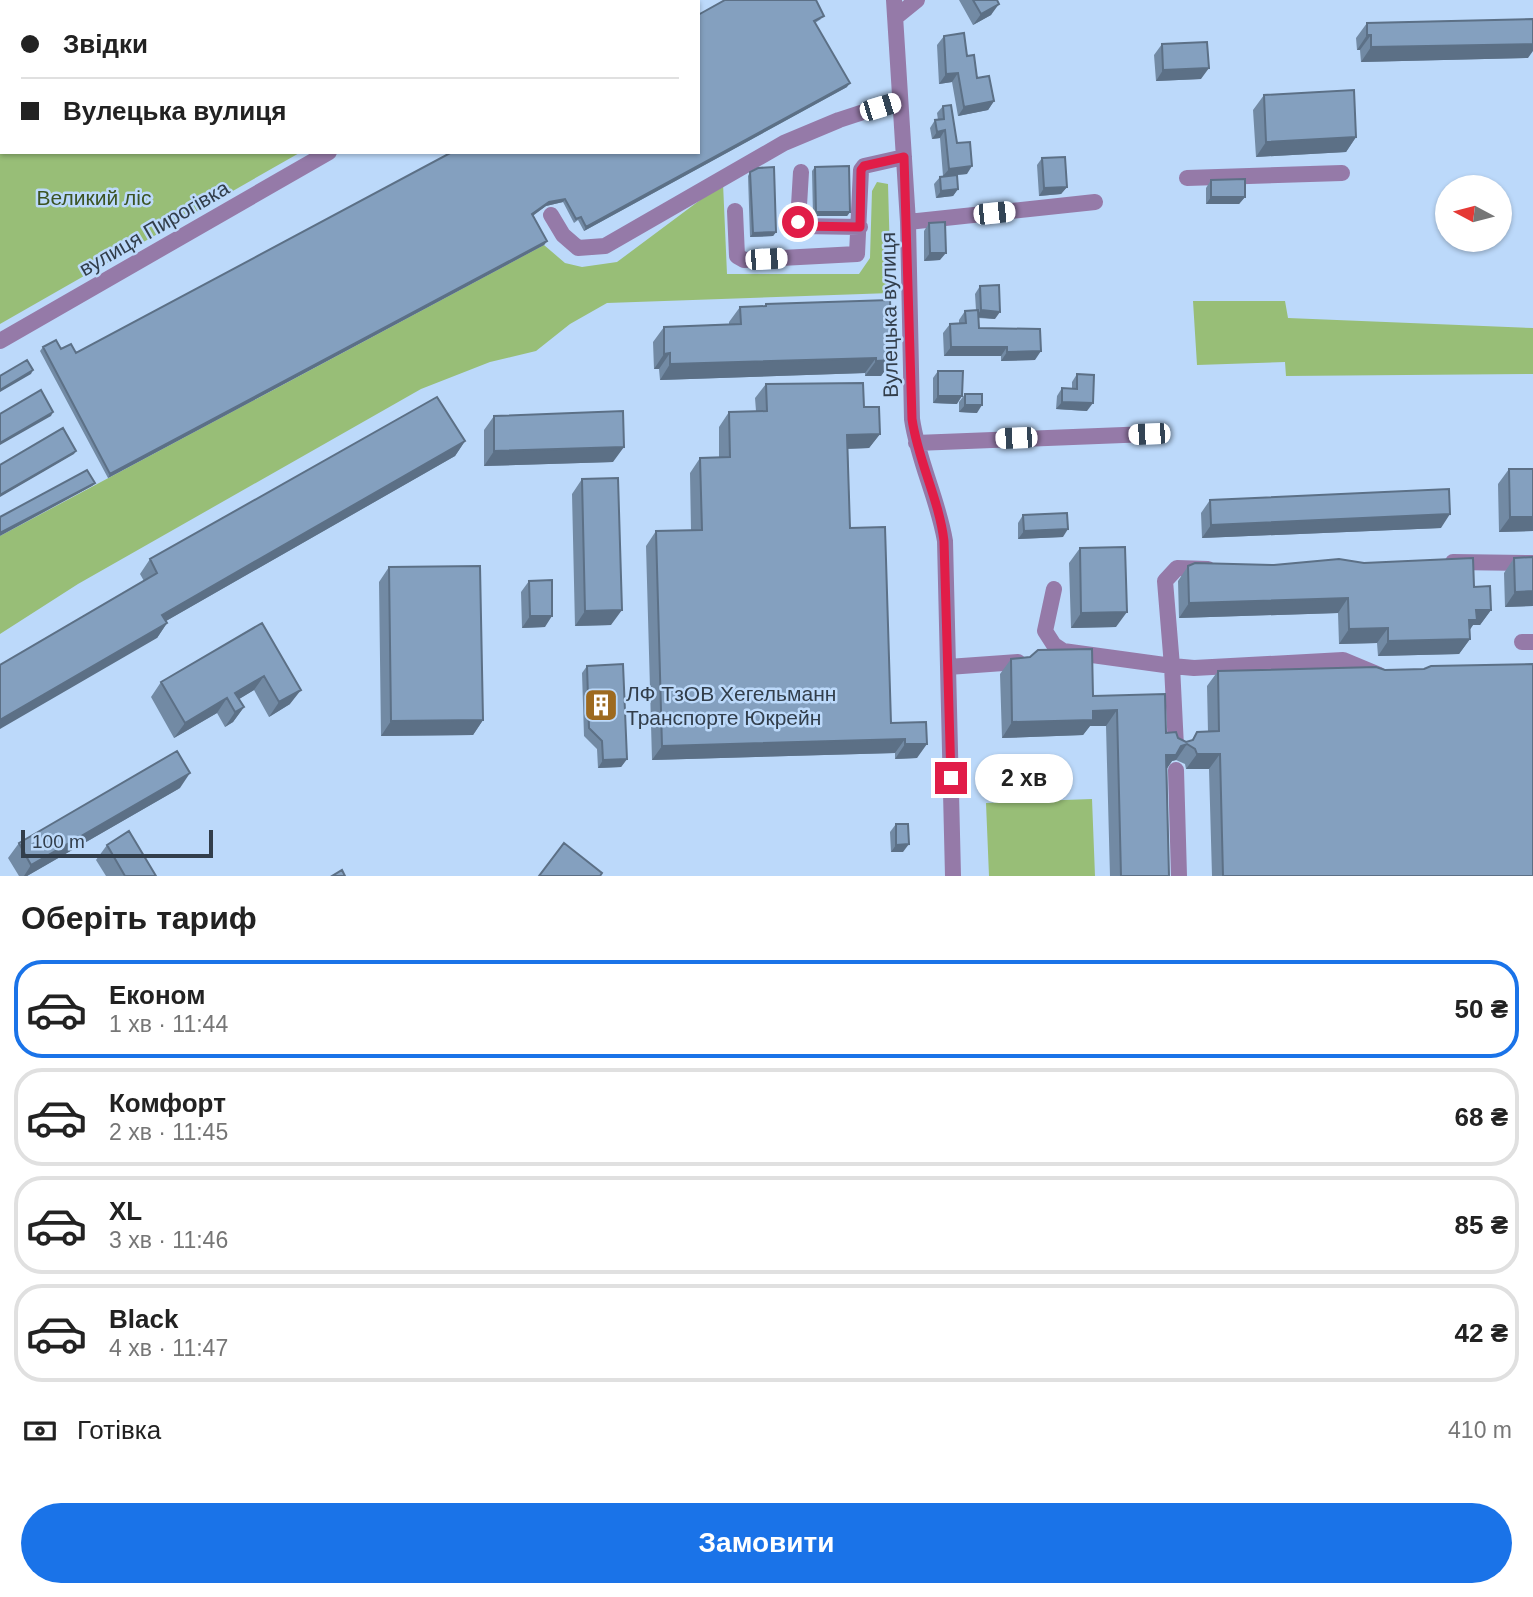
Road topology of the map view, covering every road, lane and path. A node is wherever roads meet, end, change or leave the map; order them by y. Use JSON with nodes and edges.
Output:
{"nodes":[{"id":1,"x":894,"y":0,"type":"edge"},
{"id":2,"x":917,"y":0,"type":"edge"},
{"id":3,"x":896,"y":17,"type":"junction"},
{"id":4,"x":900,"y":100,"type":"junction"},
{"id":5,"x":326,"y":154,"type":"edge"},
{"id":6,"x":904,"y":157,"type":"junction"},
{"id":7,"x":801,"y":172,"type":"dead end"},
{"id":8,"x":1342,"y":173,"type":"dead end"},
{"id":9,"x":1187,"y":178,"type":"dead end"},
{"id":10,"x":1095,"y":202,"type":"dead end"},
{"id":11,"x":735,"y":211,"type":"dead end"},
{"id":12,"x":551,"y":215,"type":"dead end"},
{"id":13,"x":908,"y":222,"type":"junction"},
{"id":14,"x":860,"y":227,"type":"junction"},
{"id":15,"x":0,"y":341,"type":"edge"},
{"id":16,"x":1149,"y":434,"type":"dead end"},
{"id":17,"x":916,"y":443,"type":"junction"},
{"id":18,"x":1436,"y":562,"type":"edge"},
{"id":19,"x":1533,"y":563,"type":"edge"},
{"id":20,"x":1229,"y":569,"type":"edge"},
{"id":21,"x":1055,"y":589,"type":"dead end"},
{"id":22,"x":1018,"y":662,"type":"edge"},
{"id":23,"x":1172,"y":666,"type":"junction"},
{"id":24,"x":948,"y":667,"type":"junction"},
{"id":25,"x":1400,"y":675,"type":"edge"},
{"id":26,"x":1176,"y":747,"type":"edge"},
{"id":27,"x":1176,"y":769,"type":"edge"},
{"id":28,"x":953,"y":876,"type":"edge"},
{"id":29,"x":1179,"y":876,"type":"edge"}],
"edges":[{"from":1,"to":3,"type":"street","name":"Вулецька вулиця"},
{"from":2,"to":3,"type":"street"},
{"from":3,"to":4,"type":"street","name":"Вулецька вулиця"},
{"from":4,"to":6,"type":"street","name":"Вулецька вулиця"},
{"from":4,"to":12,"type":"street"},
{"from":5,"to":15,"type":"street","name":"вулиця Пирогівка"},
{"from":6,"to":13,"type":"street","name":"Вулецька вулиця"},
{"from":6,"to":14,"type":"street"},
{"from":7,"to":14,"type":"street"},
{"from":8,"to":9,"type":"street"},
{"from":10,"to":13,"type":"street"},
{"from":11,"to":14,"type":"street"},
{"from":13,"to":17,"type":"street","name":"Вулецька вулиця"},
{"from":16,"to":17,"type":"street"},
{"from":17,"to":24,"type":"street","name":"Вулецька вулиця"},
{"from":18,"to":19,"type":"street"},
{"from":20,"to":23,"type":"street"},
{"from":21,"to":23,"type":"street"},
{"from":22,"to":24,"type":"street"},
{"from":23,"to":25,"type":"street"},
{"from":23,"to":26,"type":"street"},
{"from":24,"to":28,"type":"street","name":"Вулецька вулиця"},
{"from":27,"to":29,"type":"street"}]}
